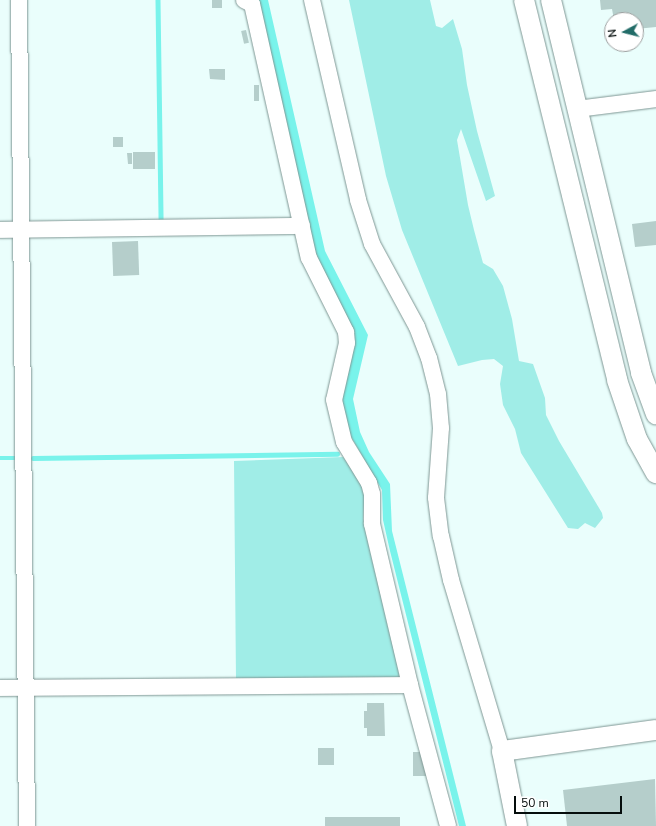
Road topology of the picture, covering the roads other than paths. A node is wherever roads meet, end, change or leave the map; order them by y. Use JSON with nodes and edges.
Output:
{"nodes":[{"id":1,"x":19,"y":0,"type":"edge"},
{"id":2,"x":244,"y":0,"type":"edge"},
{"id":3,"x":312,"y":0,"type":"edge"},
{"id":4,"x":524,"y":0,"type":"edge"},
{"id":5,"x":551,"y":0,"type":"edge"},
{"id":6,"x":656,"y":98,"type":"edge"},
{"id":7,"x":577,"y":109,"type":"junction"},
{"id":8,"x":302,"y":226,"type":"junction"},
{"id":9,"x":0,"y":230,"type":"edge"},
{"id":10,"x":22,"y":230,"type":"junction"},
{"id":11,"x":656,"y":414,"type":"edge"},
{"id":12,"x":656,"y":473,"type":"edge"},
{"id":13,"x":410,"y":685,"type":"junction"},
{"id":14,"x":0,"y":688,"type":"edge"},
{"id":15,"x":26,"y":688,"type":"junction"},
{"id":16,"x":656,"y":730,"type":"edge"},
{"id":17,"x":502,"y":751,"type":"junction"},
{"id":18,"x":27,"y":826,"type":"edge"},
{"id":19,"x":448,"y":826,"type":"edge"},
{"id":20,"x":517,"y":826,"type":"edge"}],
"edges":[{"from":1,"to":10,"type":"street"},
{"from":2,"to":8,"type":"street"},
{"from":3,"to":17,"type":"street"},
{"from":4,"to":12,"type":"street"},
{"from":5,"to":7,"type":"street"},
{"from":6,"to":7,"type":"street"},
{"from":7,"to":11,"type":"street"},
{"from":8,"to":10,"type":"street"},
{"from":8,"to":13,"type":"street"},
{"from":9,"to":10,"type":"street"},
{"from":10,"to":15,"type":"street"},
{"from":13,"to":15,"type":"street"},
{"from":13,"to":19,"type":"street"},
{"from":14,"to":15,"type":"street"},
{"from":15,"to":18,"type":"street"},
{"from":16,"to":17,"type":"street"},
{"from":17,"to":20,"type":"street"}]}
